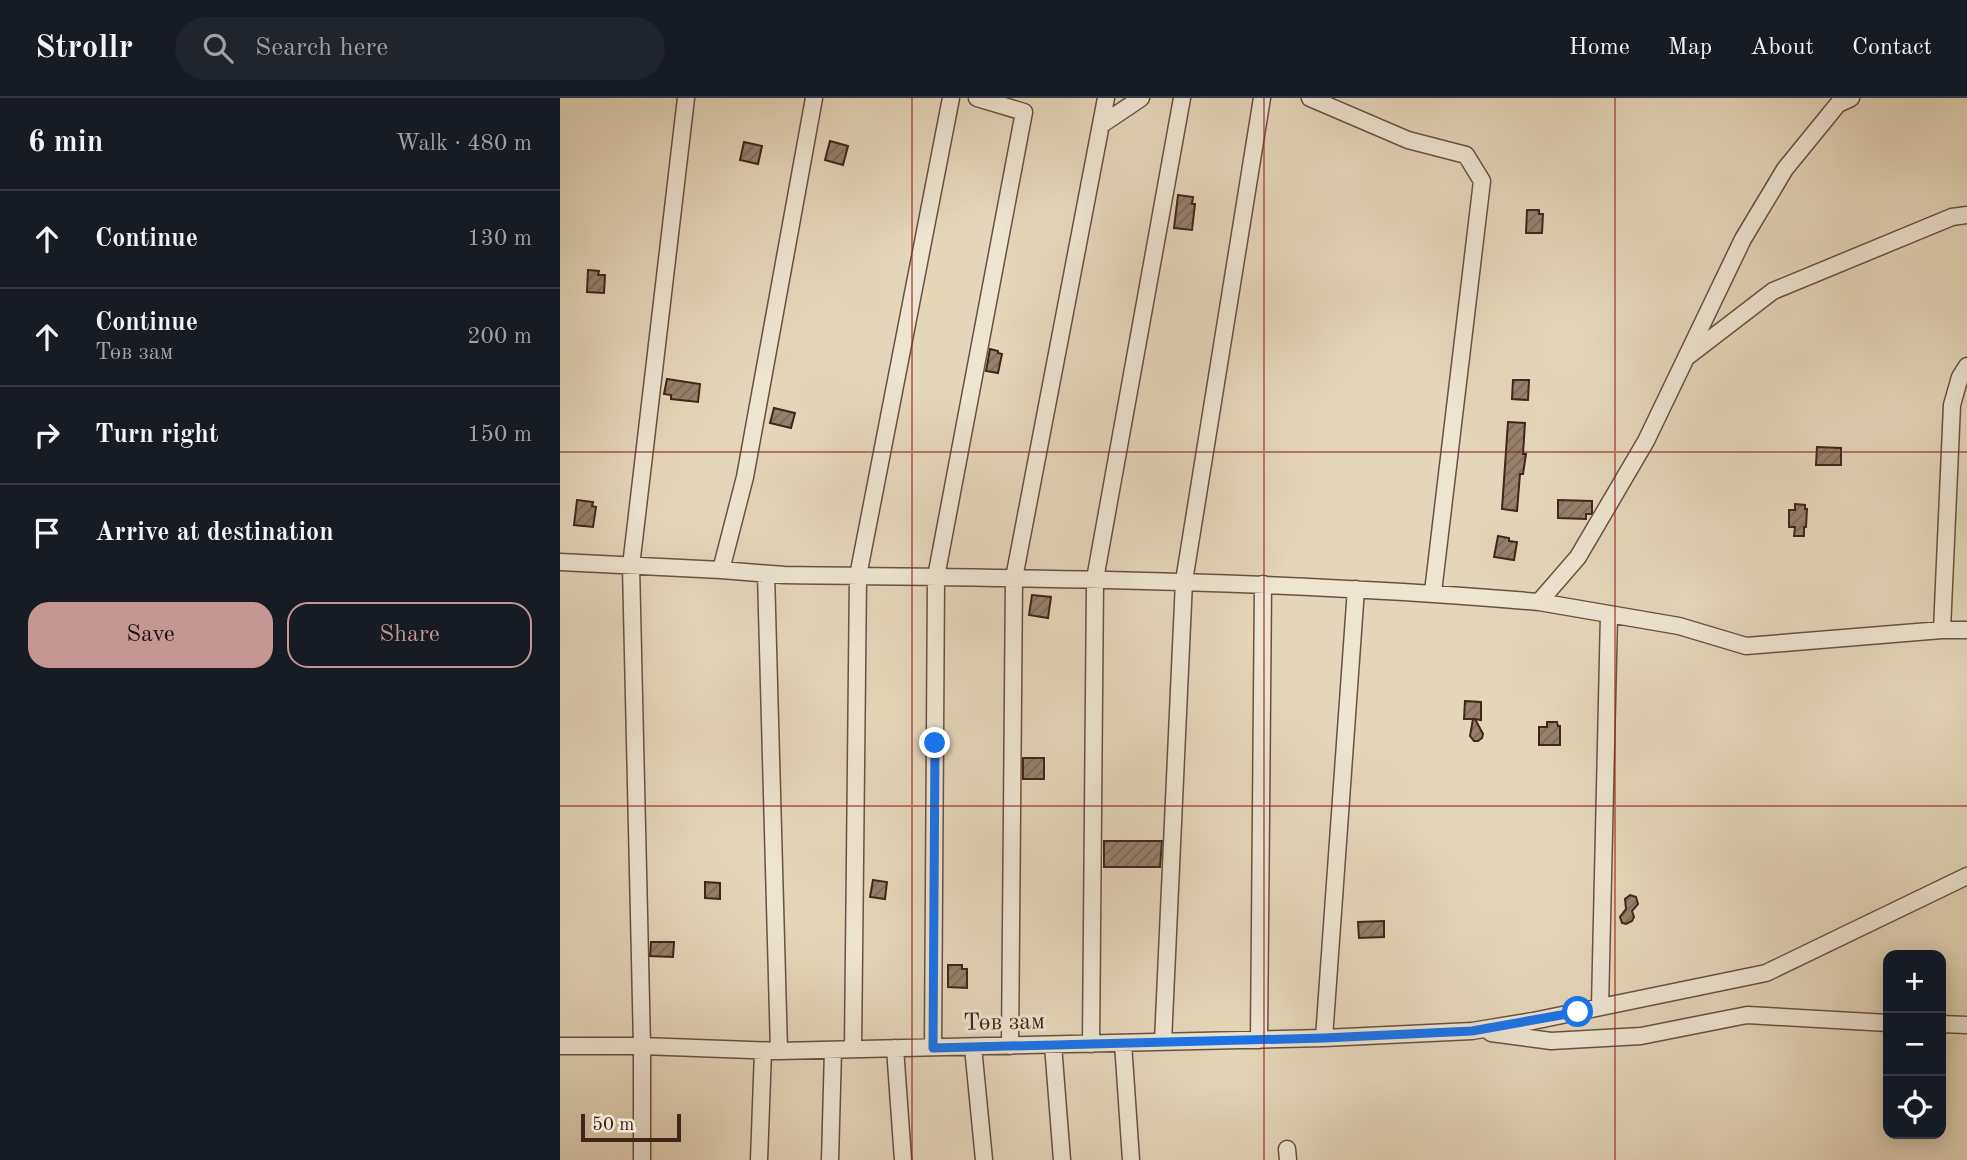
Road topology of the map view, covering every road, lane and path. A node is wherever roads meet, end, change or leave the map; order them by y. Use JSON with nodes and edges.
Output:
{"nodes":[{"id":1,"x":686,"y":98,"type":"edge"},
{"id":2,"x":814,"y":98,"type":"edge"},
{"id":3,"x":951,"y":98,"type":"edge"},
{"id":4,"x":977,"y":98,"type":"edge"},
{"id":5,"x":1106,"y":98,"type":"edge"},
{"id":6,"x":1141,"y":98,"type":"edge"},
{"id":7,"x":1182,"y":98,"type":"edge"},
{"id":8,"x":1262,"y":98,"type":"edge"},
{"id":9,"x":1310,"y":98,"type":"edge"},
{"id":10,"x":1851,"y":98,"type":"edge"},
{"id":11,"x":1101,"y":125,"type":"junction"},
{"id":12,"x":1967,"y":215,"type":"edge"},
{"id":13,"x":1685,"y":359,"type":"junction"},
{"id":14,"x":1967,"y":366,"type":"edge"},
{"id":15,"x":560,"y":562,"type":"edge"},
{"id":16,"x":631,"y":566,"type":"junction"},
{"id":17,"x":721,"y":570,"type":"junction"},
{"id":18,"x":766,"y":574,"type":"junction"},
{"id":19,"x":858,"y":576,"type":"junction"},
{"id":20,"x":936,"y":577,"type":"junction"},
{"id":21,"x":1014,"y":578,"type":"junction"},
{"id":22,"x":1095,"y":579,"type":"junction"},
{"id":23,"x":1184,"y":581,"type":"junction"},
{"id":24,"x":1263,"y":584,"type":"junction"},
{"id":25,"x":1356,"y":589,"type":"junction"},
{"id":26,"x":1433,"y":592,"type":"junction"},
{"id":27,"x":1539,"y":602,"type":"junction"},
{"id":28,"x":1609,"y":614,"type":"junction"},
{"id":29,"x":1942,"y":630,"type":"junction"},
{"id":30,"x":1967,"y":630,"type":"edge"},
{"id":31,"x":1967,"y":876,"type":"edge"},
{"id":32,"x":1600,"y":1007,"type":"junction"},
{"id":33,"x":1883,"y":1023,"type":"edge"},
{"id":34,"x":1946,"y":1024,"type":"edge"},
{"id":35,"x":1967,"y":1025,"type":"edge"},
{"id":36,"x":1472,"y":1031,"type":"junction"},
{"id":37,"x":1324,"y":1038,"type":"junction"},
{"id":38,"x":1259,"y":1040,"type":"junction"},
{"id":39,"x":1163,"y":1042,"type":"junction"},
{"id":40,"x":1123,"y":1043,"type":"junction"},
{"id":41,"x":1091,"y":1044,"type":"junction"},
{"id":42,"x":1053,"y":1045,"type":"junction"},
{"id":43,"x":560,"y":1046,"type":"edge"},
{"id":44,"x":642,"y":1046,"type":"junction"},
{"id":45,"x":973,"y":1046,"type":"junction"},
{"id":46,"x":1010,"y":1046,"type":"junction"},
{"id":47,"x":895,"y":1048,"type":"junction"},
{"id":48,"x":933,"y":1048,"type":"junction"},
{"id":49,"x":853,"y":1049,"type":"junction"},
{"id":50,"x":833,"y":1050,"type":"junction"},
{"id":51,"x":771,"y":1051,"type":"junction"},
{"id":52,"x":642,"y":1160,"type":"edge"},
{"id":53,"x":759,"y":1160,"type":"edge"},
{"id":54,"x":830,"y":1160,"type":"edge"},
{"id":55,"x":903,"y":1160,"type":"edge"},
{"id":56,"x":984,"y":1160,"type":"edge"},
{"id":57,"x":1062,"y":1160,"type":"edge"},
{"id":58,"x":1131,"y":1160,"type":"edge"}],
"edges":[{"from":1,"to":16,"type":"street"},
{"from":2,"to":17,"type":"street"},
{"from":3,"to":19,"type":"street"},
{"from":4,"to":20,"type":"street"},
{"from":5,"to":11,"type":"street"},
{"from":6,"to":11,"type":"street"},
{"from":7,"to":22,"type":"street"},
{"from":8,"to":23,"type":"street"},
{"from":9,"to":26,"type":"street"},
{"from":10,"to":13,"type":"street"},
{"from":11,"to":21,"type":"street"},
{"from":12,"to":13,"type":"street"},
{"from":13,"to":27,"type":"street"},
{"from":14,"to":29,"type":"street"},
{"from":15,"to":16,"type":"street"},
{"from":16,"to":17,"type":"street"},
{"from":16,"to":44,"type":"street"},
{"from":17,"to":18,"type":"street"},
{"from":18,"to":19,"type":"street"},
{"from":18,"to":51,"type":"street"},
{"from":19,"to":20,"type":"street"},
{"from":19,"to":49,"type":"street"},
{"from":20,"to":21,"type":"street"},
{"from":20,"to":48,"type":"street"},
{"from":21,"to":22,"type":"street"},
{"from":21,"to":46,"type":"street"},
{"from":22,"to":23,"type":"street"},
{"from":22,"to":41,"type":"street"},
{"from":23,"to":24,"type":"street"},
{"from":23,"to":39,"type":"street"},
{"from":24,"to":25,"type":"street"},
{"from":24,"to":38,"type":"street"},
{"from":25,"to":26,"type":"street"},
{"from":25,"to":37,"type":"street"},
{"from":26,"to":27,"type":"street"},
{"from":27,"to":28,"type":"street"},
{"from":28,"to":29,"type":"street"},
{"from":28,"to":32,"type":"street"},
{"from":29,"to":30,"type":"street"},
{"from":31,"to":32,"type":"street"},
{"from":32,"to":36,"type":"street"},
{"from":33,"to":36,"type":"street"},
{"from":34,"to":35,"type":"street"},
{"from":36,"to":37,"type":"street","name":"Төв зам"},
{"from":37,"to":38,"type":"street","name":"Төв зам"},
{"from":38,"to":39,"type":"street","name":"Төв зам"},
{"from":39,"to":40,"type":"street","name":"Төв зам"},
{"from":40,"to":41,"type":"street","name":"Төв зам"},
{"from":40,"to":58,"type":"street"},
{"from":41,"to":42,"type":"street","name":"Төв зам"},
{"from":42,"to":46,"type":"street","name":"Төв зам"},
{"from":42,"to":57,"type":"street"},
{"from":43,"to":44,"type":"street","name":"Төв зам"},
{"from":44,"to":51,"type":"street","name":"Төв зам"},
{"from":44,"to":52,"type":"street"},
{"from":45,"to":46,"type":"street","name":"Төв зам"},
{"from":45,"to":48,"type":"street","name":"Төв зам"},
{"from":45,"to":56,"type":"street"},
{"from":47,"to":48,"type":"street","name":"Төв зам"},
{"from":47,"to":49,"type":"street","name":"Төв зам"},
{"from":47,"to":55,"type":"street"},
{"from":49,"to":50,"type":"street","name":"Төв зам"},
{"from":50,"to":51,"type":"street","name":"Төв зам"},
{"from":50,"to":54,"type":"street"},
{"from":51,"to":53,"type":"street"}]}
